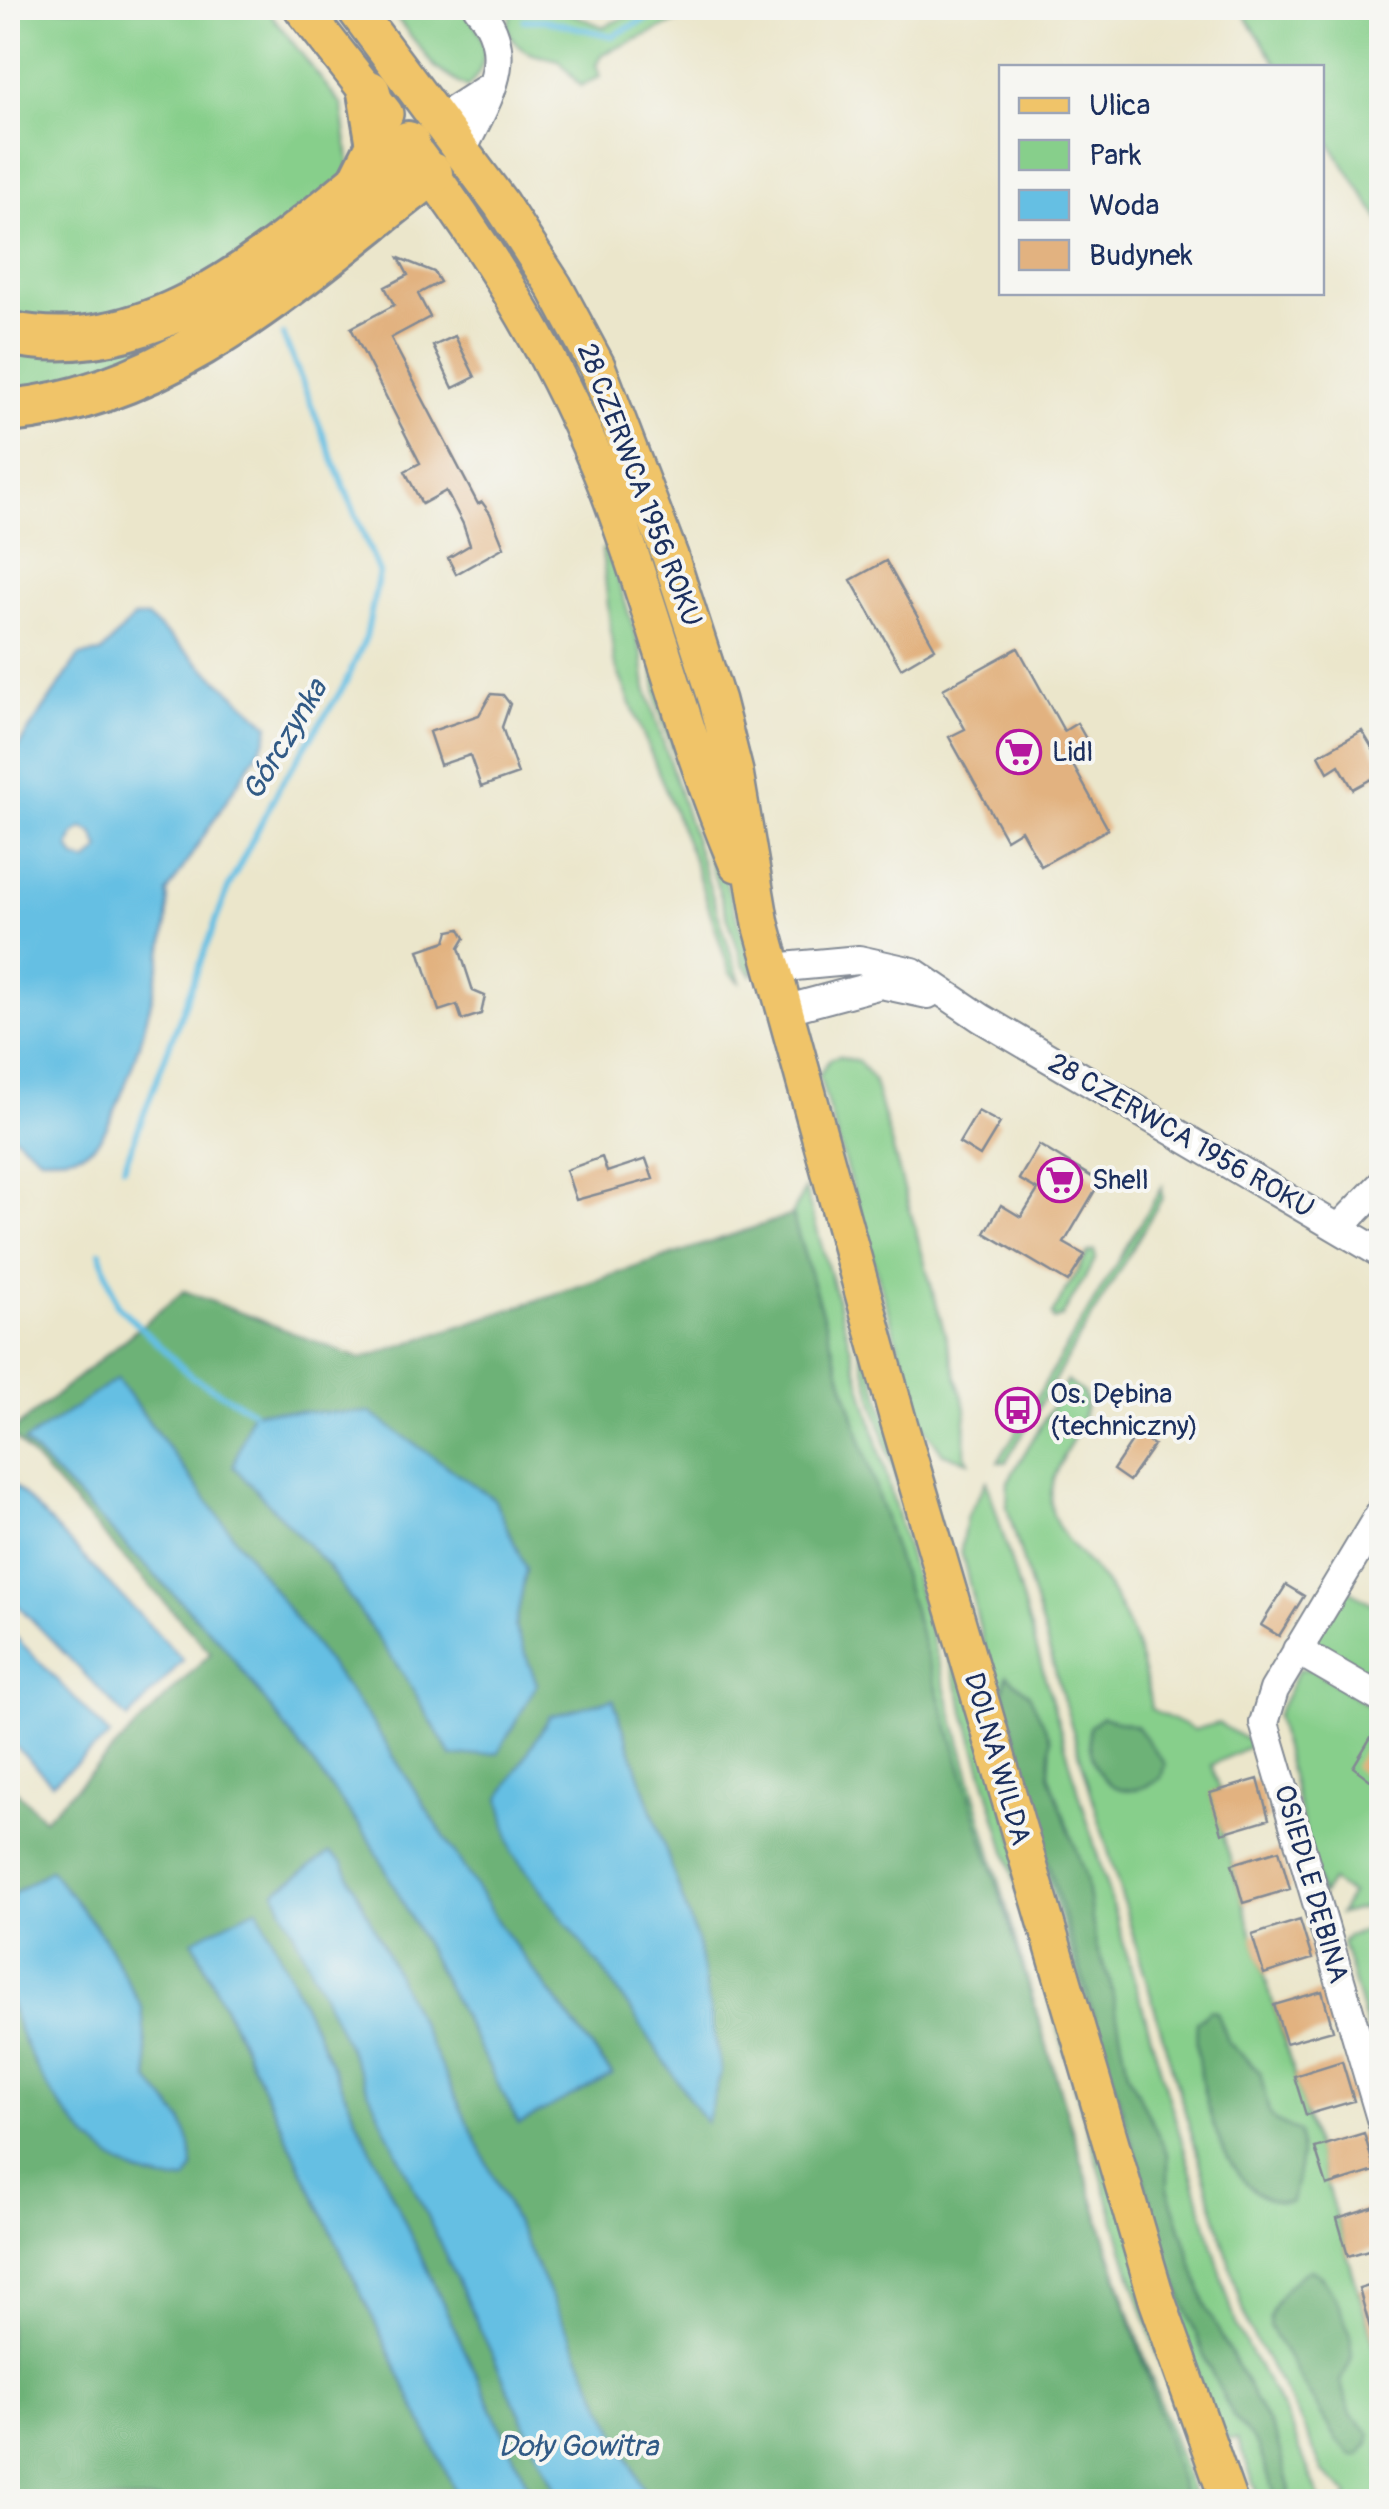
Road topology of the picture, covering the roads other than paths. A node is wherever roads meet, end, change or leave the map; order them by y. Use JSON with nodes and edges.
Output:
{"nodes":[{"id":1,"x":302,"y":8,"type":"edge"},
{"id":2,"x":354,"y":8,"type":"edge"},
{"id":3,"x":478,"y":8,"type":"edge"},
{"id":4,"x":491,"y":86,"type":"junction"},
{"id":5,"x":417,"y":128,"type":"junction"},
{"id":6,"x":361,"y":180,"type":"junction"},
{"id":7,"x":8,"y":333,"type":"edge"},
{"id":8,"x":8,"y":411,"type":"edge"},
{"id":9,"x":773,"y":968,"type":"junction"},
{"id":10,"x":784,"y":1010,"type":"junction"},
{"id":11,"x":981,"y":1018,"type":"junction"},
{"id":12,"x":1382,"y":1184,"type":"edge"},
{"id":13,"x":1339,"y":1228,"type":"junction"},
{"id":14,"x":1382,"y":1254,"type":"edge"},
{"id":15,"x":1382,"y":1510,"type":"edge"},
{"id":16,"x":1297,"y":1650,"type":"junction"},
{"id":17,"x":1382,"y":1699,"type":"edge"},
{"id":18,"x":1382,"y":2122,"type":"edge"},
{"id":19,"x":1229,"y":2502,"type":"edge"}],
"edges":[{"from":1,"to":5,"type":"main road"},
{"from":2,"to":5,"type":"main road"},
{"from":3,"to":4,"type":"street"},
{"from":4,"to":5,"type":"street"},
{"from":4,"to":5,"type":"street"},
{"from":5,"to":6,"type":"highway"},
{"from":5,"to":6,"type":"highway"},
{"from":5,"to":8,"type":"highway"},
{"from":5,"to":9,"type":"main road","name":"28 CZERWCA 1956 ROKU"},
{"from":6,"to":7,"type":"highway"},
{"from":9,"to":10,"type":"main road","name":"28 CZERWCA 1956 ROKU"},
{"from":9,"to":11,"type":"street","name":"28 CZERWCA 1956 ROKU"},
{"from":10,"to":11,"type":"street","name":"28 CZERWCA 1956 ROKU"},
{"from":10,"to":19,"type":"main road","name":"DOLNA WILDA"},
{"from":11,"to":13,"type":"street","name":"28 CZERWCA 1956 ROKU"},
{"from":12,"to":13,"type":"street"},
{"from":13,"to":14,"type":"street","name":"28 CZERWCA 1956 ROKU"},
{"from":15,"to":16,"type":"street","name":"OSIEDLE DĘBINA"},
{"from":16,"to":17,"type":"street"},
{"from":16,"to":18,"type":"street","name":"OSIEDLE DĘBINA"}]}
